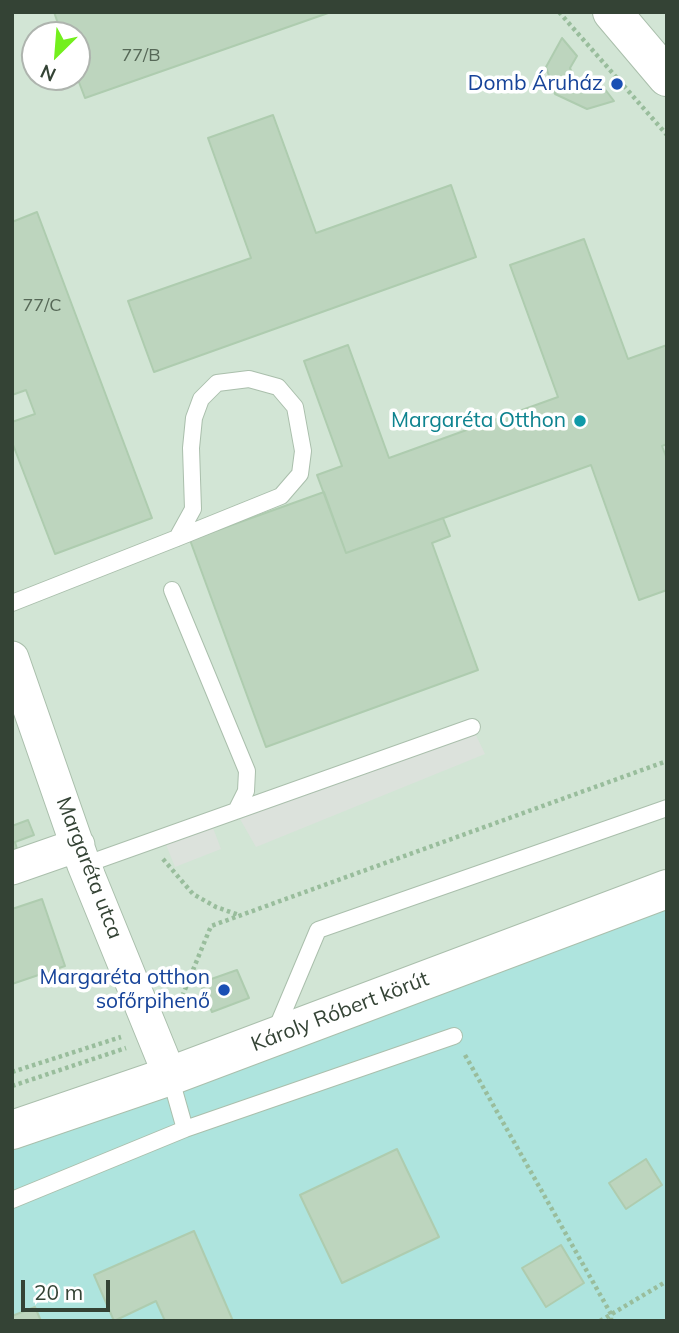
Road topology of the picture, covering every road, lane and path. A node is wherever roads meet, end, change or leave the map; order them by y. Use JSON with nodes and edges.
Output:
{"nodes":[{"id":1,"x":559,"y":12,"type":"edge"},
{"id":2,"x":611,"y":12,"type":"edge"},
{"id":3,"x":667,"y":77,"type":"edge"},
{"id":4,"x":667,"y":135,"type":"edge"},
{"id":5,"x":177,"y":538,"type":"junction"},
{"id":6,"x":172,"y":590,"type":"dead end"},
{"id":7,"x":12,"y":603,"type":"edge"},
{"id":8,"x":12,"y":658,"type":"edge"},
{"id":9,"x":472,"y":727,"type":"dead end"},
{"id":10,"x":667,"y":761,"type":"edge"},
{"id":11,"x":667,"y":808,"type":"edge"},
{"id":12,"x":236,"y":811,"type":"junction"},
{"id":13,"x":151,"y":841,"type":"junction"},
{"id":14,"x":81,"y":855,"type":"junction"},
{"id":15,"x":12,"y":868,"type":"edge"},
{"id":16,"x":667,"y":889,"type":"edge"},
{"id":17,"x":239,"y":915,"type":"junction"},
{"id":18,"x":136,"y":1029,"type":"junction"},
{"id":19,"x":454,"y":1036,"type":"joint"},
{"id":20,"x":273,"y":1037,"type":"junction"},
{"id":21,"x":12,"y":1072,"type":"edge"},
{"id":22,"x":170,"y":1076,"type":"junction"},
{"id":23,"x":12,"y":1086,"type":"edge"},
{"id":24,"x":186,"y":1129,"type":"junction"},
{"id":25,"x":12,"y":1130,"type":"edge"},
{"id":26,"x":12,"y":1200,"type":"edge"},
{"id":27,"x":667,"y":1281,"type":"edge"},
{"id":28,"x":611,"y":1317,"type":"edge"},
{"id":29,"x":600,"y":1321,"type":"edge"}],
"edges":[{"from":1,"to":4,"type":"path"},
{"from":2,"to":3,"type":"street"},
{"from":5,"to":5,"type":"lane"},
{"from":5,"to":7,"type":"lane"},
{"from":6,"to":12,"type":"lane"},
{"from":8,"to":14,"type":"street","name":"Margaréta utca"},
{"from":9,"to":12,"type":"lane"},
{"from":10,"to":17,"type":"path"},
{"from":11,"to":20,"type":"lane"},
{"from":12,"to":13,"type":"lane"},
{"from":13,"to":14,"type":"lane"},
{"from":13,"to":17,"type":"path"},
{"from":14,"to":15,"type":"street"},
{"from":14,"to":18,"type":"street","name":"Margaréta utca"},
{"from":16,"to":20,"type":"street","name":"Károly Róbert körút"},
{"from":17,"to":18,"type":"path"},
{"from":18,"to":21,"type":"path"},
{"from":18,"to":22,"type":"street","name":"Margaréta utca"},
{"from":18,"to":23,"type":"path"},
{"from":19,"to":24,"type":"lane"},
{"from":19,"to":28,"type":"path"},
{"from":20,"to":22,"type":"street","name":"Károly Róbert körút"},
{"from":22,"to":24,"type":"lane"},
{"from":22,"to":25,"type":"street","name":"Károly Róbert körút"},
{"from":24,"to":26,"type":"lane"},
{"from":27,"to":28,"type":"path"},
{"from":28,"to":29,"type":"path"}]}
